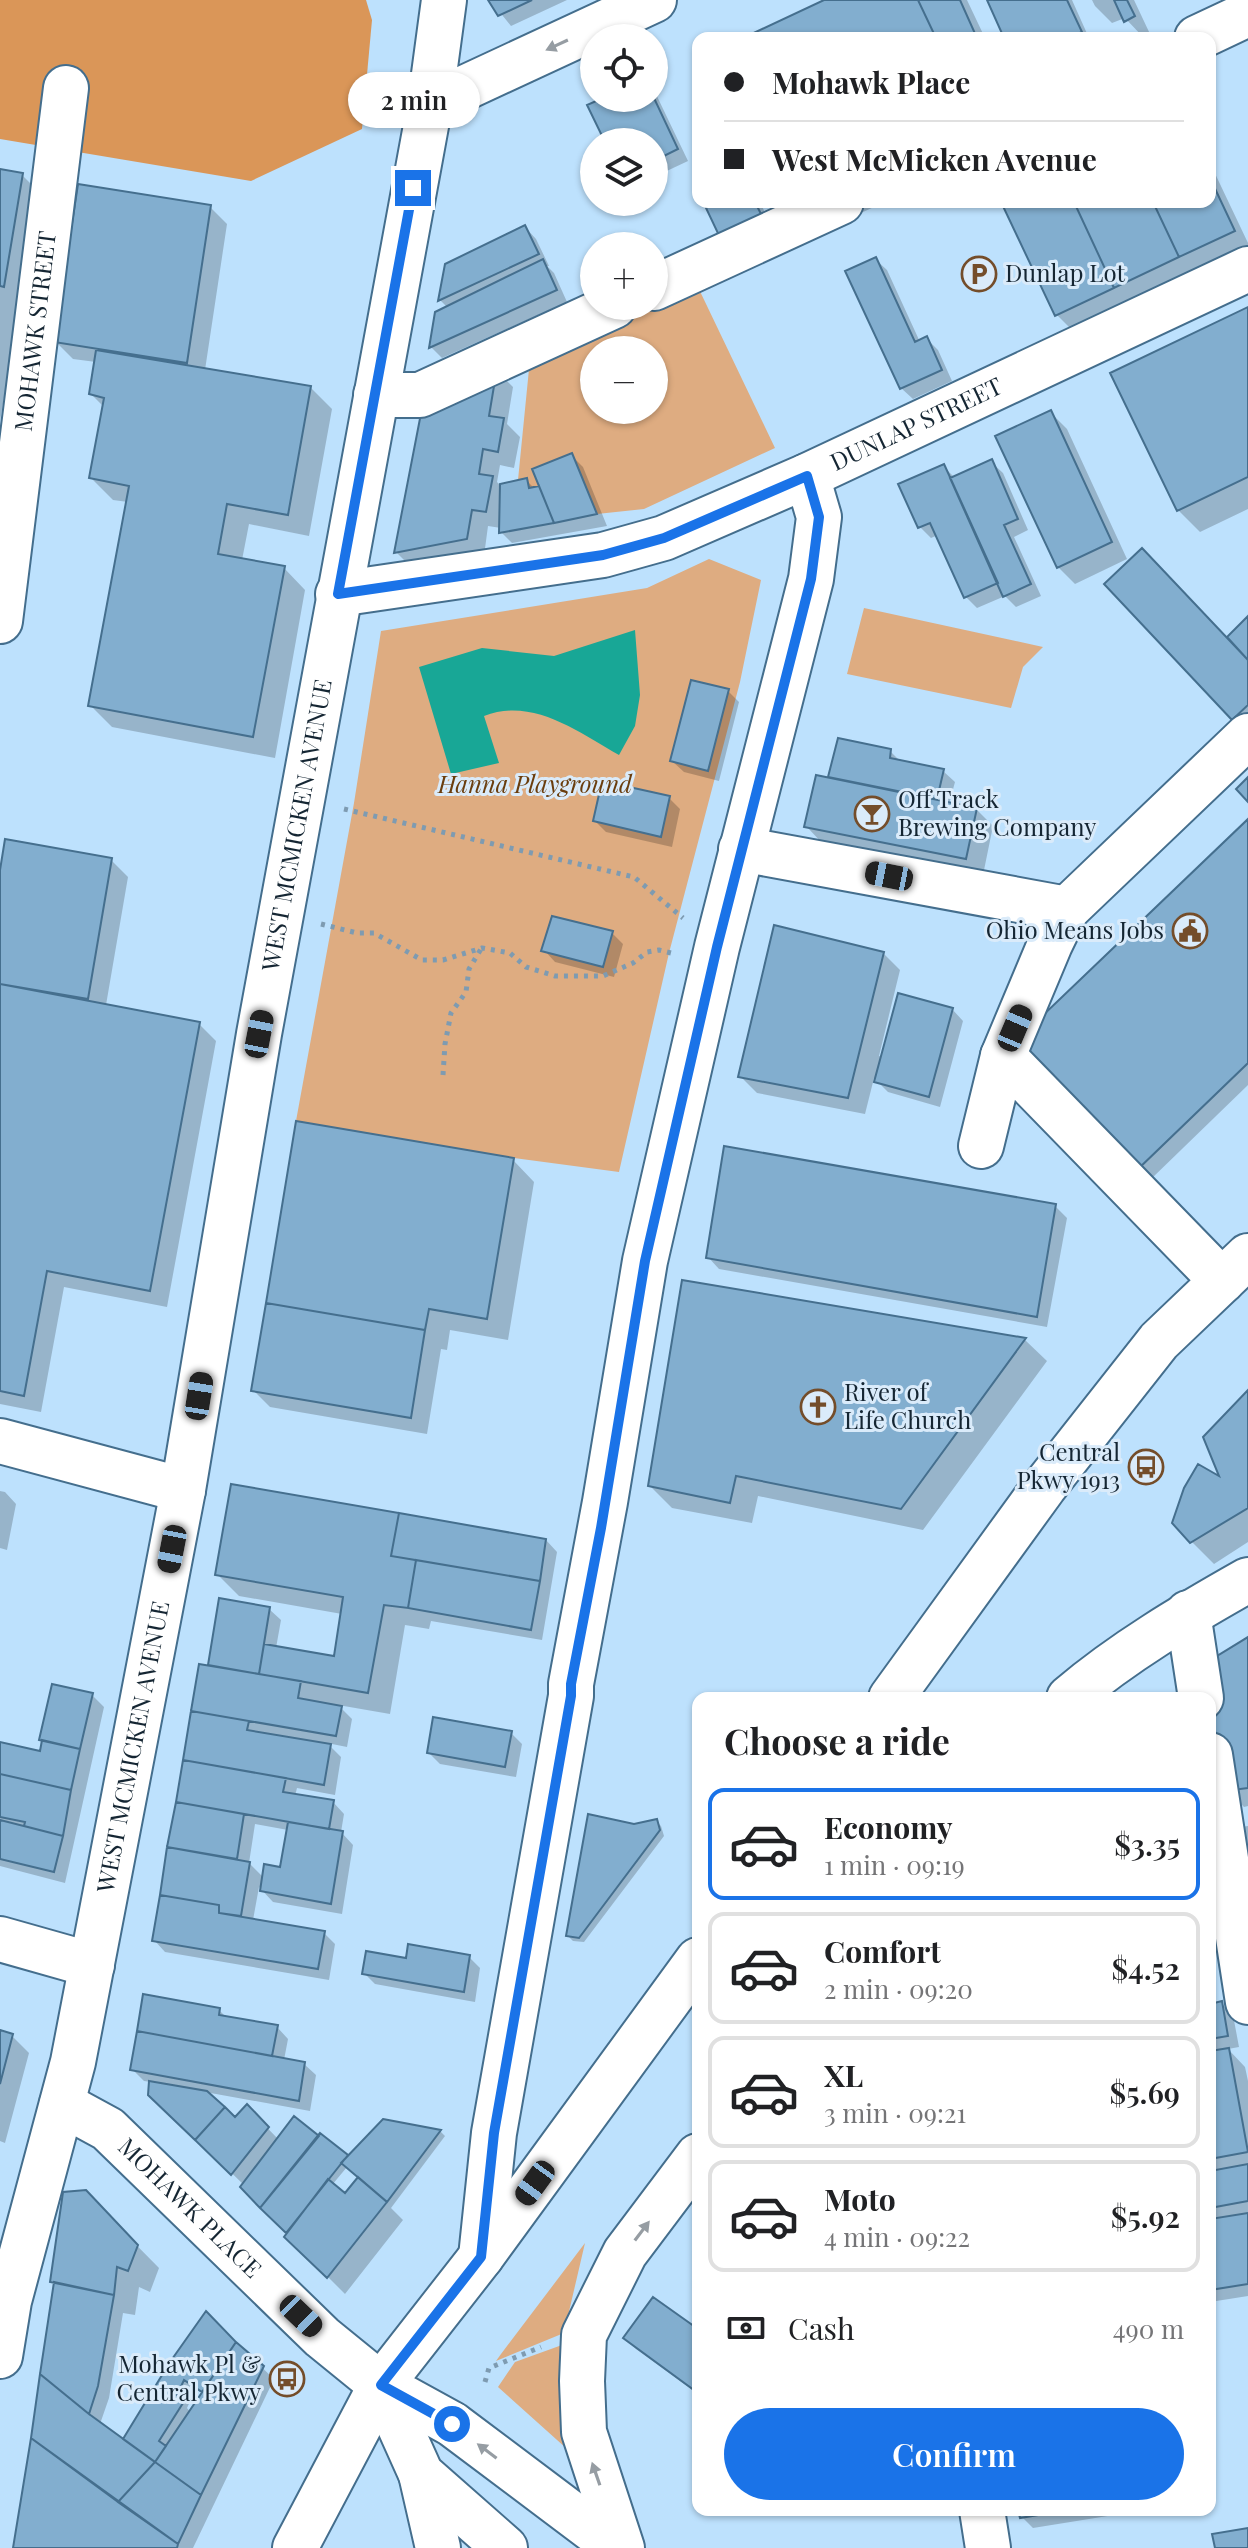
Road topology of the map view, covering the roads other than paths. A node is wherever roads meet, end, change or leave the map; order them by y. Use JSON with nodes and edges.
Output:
{"nodes":[{"id":1,"x":444,"y":0,"type":"edge"},
{"id":2,"x":654,"y":0,"type":"edge"},
{"id":3,"x":1248,"y":14,"type":"edge"},
{"id":4,"x":1210,"y":32,"type":"edge"},
{"id":5,"x":66,"y":88,"type":"dead end"},
{"id":6,"x":430,"y":104,"type":"junction"},
{"id":7,"x":828,"y":208,"type":"edge"},
{"id":8,"x":1248,"y":269,"type":"edge"},
{"id":9,"x":668,"y":282,"type":"edge"},
{"id":10,"x":583,"y":320,"type":"edge"},
{"id":11,"x":376,"y":395,"type":"junction"},
{"id":12,"x":807,"y":476,"type":"junction"},
{"id":13,"x":338,"y":594,"type":"junction"},
{"id":14,"x":0,"y":621,"type":"edge"},
{"id":15,"x":1248,"y":736,"type":"edge"},
{"id":16,"x":741,"y":849,"type":"junction"},
{"id":17,"x":1067,"y":909,"type":"junction"},
{"id":18,"x":1003,"y":1056,"type":"junction"},
{"id":19,"x":981,"y":1146,"type":"dead end"},
{"id":20,"x":1235,"y":1268,"type":"edge"},
{"id":21,"x":0,"y":1441,"type":"edge"},
{"id":22,"x":183,"y":1490,"type":"junction"},
{"id":23,"x":1248,"y":1580,"type":"edge"},
{"id":24,"x":1188,"y":1613,"type":"junction"},
{"id":25,"x":895,"y":1692,"type":"edge"},
{"id":26,"x":1076,"y":1692,"type":"edge"},
{"id":27,"x":1200,"y":1692,"type":"edge"},
{"id":28,"x":1216,"y":1794,"type":"edge"},
{"id":29,"x":0,"y":1939,"type":"edge"},
{"id":30,"x":92,"y":1965,"type":"junction"},
{"id":31,"x":692,"y":1968,"type":"edge"},
{"id":32,"x":1248,"y":2002,"type":"edge"},
{"id":33,"x":62,"y":2104,"type":"junction"},
{"id":34,"x":692,"y":2164,"type":"edge"},
{"id":35,"x":481,"y":2257,"type":"junction"},
{"id":36,"x":4,"y":2301,"type":"edge"},
{"id":37,"x":0,"y":2356,"type":"edge"},
{"id":38,"x":381,"y":2385,"type":"junction"},
{"id":39,"x":421,"y":2474,"type":"junction"},
{"id":40,"x":983,"y":2516,"type":"edge"},
{"id":41,"x":295,"y":2548,"type":"edge"},
{"id":42,"x":438,"y":2548,"type":"edge"},
{"id":43,"x":505,"y":2548,"type":"edge"},
{"id":44,"x":619,"y":2548,"type":"edge"},
{"id":45,"x":988,"y":2548,"type":"edge"}],
"edges":[{"from":1,"to":6,"type":"street","name":"WEST MCMICKEN AVENUE"},
{"from":2,"to":6,"type":"street","one_way":true},
{"from":3,"to":4,"type":"street"},
{"from":5,"to":14,"type":"street","name":"MOHAWK STREET"},
{"from":6,"to":11,"type":"street","name":"WEST MCMICKEN AVENUE"},
{"from":7,"to":9,"type":"street"},
{"from":8,"to":12,"type":"street","name":"DUNLAP STREET"},
{"from":10,"to":11,"type":"street"},
{"from":11,"to":13,"type":"street","name":"WEST MCMICKEN AVENUE"},
{"from":12,"to":13,"type":"street","name":"DUNLAP STREET"},
{"from":12,"to":16,"type":"street"},
{"from":13,"to":22,"type":"street","name":"WEST MCMICKEN AVENUE"},
{"from":15,"to":17,"type":"street"},
{"from":16,"to":17,"type":"street"},
{"from":16,"to":35,"type":"street"},
{"from":17,"to":18,"type":"street"},
{"from":18,"to":19,"type":"street"},
{"from":18,"to":20,"type":"street"},
{"from":20,"to":25,"type":"street"},
{"from":21,"to":22,"type":"street"},
{"from":22,"to":30,"type":"street","name":"WEST MCMICKEN AVENUE"},
{"from":23,"to":24,"type":"street"},
{"from":24,"to":26,"type":"street"},
{"from":24,"to":27,"type":"street"},
{"from":28,"to":32,"type":"street"},
{"from":29,"to":30,"type":"street"},
{"from":30,"to":33,"type":"street","name":"WEST MCMICKEN AVENUE"},
{"from":31,"to":35,"type":"street"},
{"from":33,"to":36,"type":"street","name":"WEST MCMICKEN AVENUE"},
{"from":33,"to":38,"type":"street","name":"MOHAWK PLACE"},
{"from":44,"to":34,"type":"street","one_way":true},
{"from":35,"to":38,"type":"street"},
{"from":36,"to":37,"type":"street","name":"WEST MCMICKEN AVENUE"},
{"from":38,"to":39,"type":"street","name":"MOHAWK PLACE"},
{"from":38,"to":41,"type":"street"},
{"from":44,"to":38,"type":"street","name":"MOHAWK PLACE","one_way":true},
{"from":39,"to":42,"type":"street"},
{"from":39,"to":43,"type":"street","name":"MOHAWK PLACE"},
{"from":40,"to":45,"type":"street"}]}
